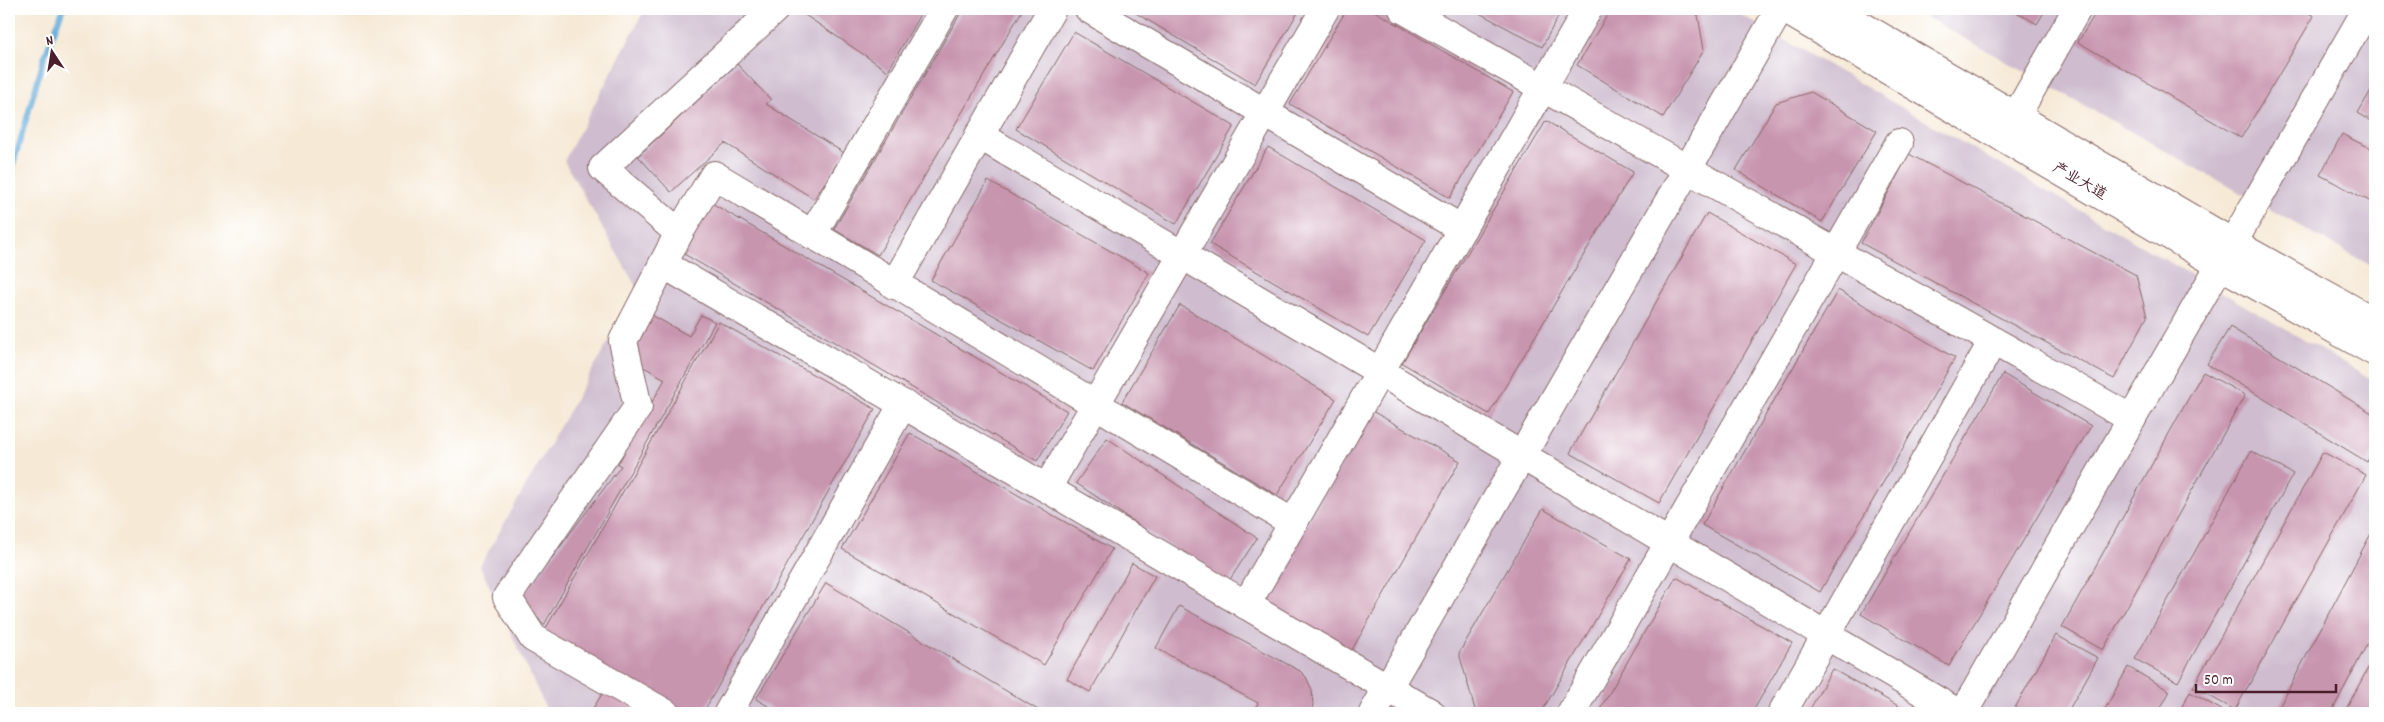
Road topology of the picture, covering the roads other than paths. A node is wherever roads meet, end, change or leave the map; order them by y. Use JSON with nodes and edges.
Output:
{"nodes":[{"id":1,"x":775,"y":9,"type":"edge"},
{"id":2,"x":944,"y":9,"type":"edge"},
{"id":3,"x":1052,"y":9,"type":"edge"},
{"id":4,"x":1089,"y":9,"type":"edge"},
{"id":5,"x":1325,"y":9,"type":"edge"},
{"id":6,"x":1403,"y":9,"type":"edge"},
{"id":7,"x":1588,"y":9,"type":"edge"},
{"id":8,"x":1782,"y":9,"type":"edge"},
{"id":9,"x":1833,"y":9,"type":"edge"},
{"id":10,"x":2077,"y":9,"type":"edge"},
{"id":11,"x":2367,"y":9,"type":"edge"},
{"id":12,"x":1543,"y":88,"type":"junction"},
{"id":13,"x":1265,"y":113,"type":"junction"},
{"id":14,"x":2016,"y":116,"type":"junction"},
{"id":15,"x":979,"y":135,"type":"junction"},
{"id":16,"x":1899,"y":143,"type":"dead end"},
{"id":17,"x":1687,"y":169,"type":"junction"},
{"id":18,"x":1462,"y":229,"type":"junction"},
{"id":19,"x":679,"y":233,"type":"junction"},
{"id":20,"x":812,"y":235,"type":"junction"},
{"id":21,"x":1836,"y":253,"type":"junction"},
{"id":22,"x":2227,"y":254,"type":"junction"},
{"id":23,"x":1182,"y":255,"type":"junction"},
{"id":24,"x":663,"y":264,"type":"junction"},
{"id":25,"x":894,"y":285,"type":"junction"},
{"id":26,"x":2375,"y":322,"type":"edge"},
{"id":27,"x":1993,"y":341,"type":"junction"},
{"id":28,"x":2375,"y":352,"type":"edge"},
{"id":29,"x":1380,"y":372,"type":"junction"},
{"id":30,"x":903,"y":404,"type":"junction"},
{"id":31,"x":1096,"y":405,"type":"junction"},
{"id":32,"x":2132,"y":419,"type":"junction"},
{"id":33,"x":1522,"y":456,"type":"junction"},
{"id":34,"x":1048,"y":488,"type":"junction"},
{"id":35,"x":1293,"y":523,"type":"junction"},
{"id":36,"x":1669,"y":543,"type":"junction"},
{"id":37,"x":1246,"y":605,"type":"junction"},
{"id":38,"x":1826,"y":635,"type":"junction"},
{"id":39,"x":1388,"y":688,"type":"junction"},
{"id":40,"x":664,"y":713,"type":"edge"},
{"id":41,"x":728,"y":713,"type":"edge"},
{"id":42,"x":1373,"y":713,"type":"edge"},
{"id":43,"x":1431,"y":713,"type":"edge"},
{"id":44,"x":1571,"y":713,"type":"edge"},
{"id":45,"x":1782,"y":713,"type":"edge"},
{"id":46,"x":1958,"y":713,"type":"edge"},
{"id":47,"x":1963,"y":713,"type":"edge"}],
"edges":[{"from":1,"to":19,"type":"street"},
{"from":2,"to":20,"type":"street"},
{"from":3,"to":15,"type":"street"},
{"from":4,"to":13,"type":"street"},
{"from":5,"to":13,"type":"street"},
{"from":6,"to":12,"type":"street"},
{"from":7,"to":12,"type":"street"},
{"from":8,"to":17,"type":"street"},
{"from":8,"to":22,"type":"street","name":"产业大道"},
{"from":9,"to":14,"type":"street","name":"产业大道"},
{"from":10,"to":14,"type":"street"},
{"from":11,"to":22,"type":"street"},
{"from":12,"to":17,"type":"street"},
{"from":12,"to":18,"type":"street"},
{"from":13,"to":18,"type":"street"},
{"from":13,"to":23,"type":"street"},
{"from":14,"to":22,"type":"street","name":"产业大道"},
{"from":15,"to":23,"type":"street"},
{"from":15,"to":25,"type":"street"},
{"from":16,"to":21,"type":"street"},
{"from":17,"to":21,"type":"street"},
{"from":17,"to":33,"type":"street"},
{"from":18,"to":29,"type":"street"},
{"from":19,"to":20,"type":"street"},
{"from":19,"to":24,"type":"street"},
{"from":20,"to":25,"type":"street"},
{"from":21,"to":27,"type":"street"},
{"from":21,"to":36,"type":"street"},
{"from":22,"to":26,"type":"street","name":"产业大道"},
{"from":22,"to":28,"type":"street","name":"产业大道"},
{"from":22,"to":32,"type":"street"},
{"from":23,"to":29,"type":"street"},
{"from":23,"to":31,"type":"street"},
{"from":24,"to":30,"type":"street"},
{"from":24,"to":40,"type":"street"},
{"from":25,"to":31,"type":"street"},
{"from":27,"to":32,"type":"street"},
{"from":27,"to":38,"type":"street"},
{"from":29,"to":33,"type":"street"},
{"from":29,"to":35,"type":"street"},
{"from":30,"to":34,"type":"street"},
{"from":30,"to":41,"type":"street"},
{"from":31,"to":34,"type":"street"},
{"from":31,"to":35,"type":"street"},
{"from":32,"to":47,"type":"street"},
{"from":33,"to":36,"type":"street"},
{"from":33,"to":39,"type":"street"},
{"from":34,"to":37,"type":"street"},
{"from":35,"to":37,"type":"street"},
{"from":36,"to":38,"type":"street"},
{"from":36,"to":44,"type":"street"},
{"from":37,"to":39,"type":"street"},
{"from":38,"to":45,"type":"street"},
{"from":38,"to":46,"type":"street"},
{"from":39,"to":42,"type":"street"},
{"from":39,"to":43,"type":"street"}]}
